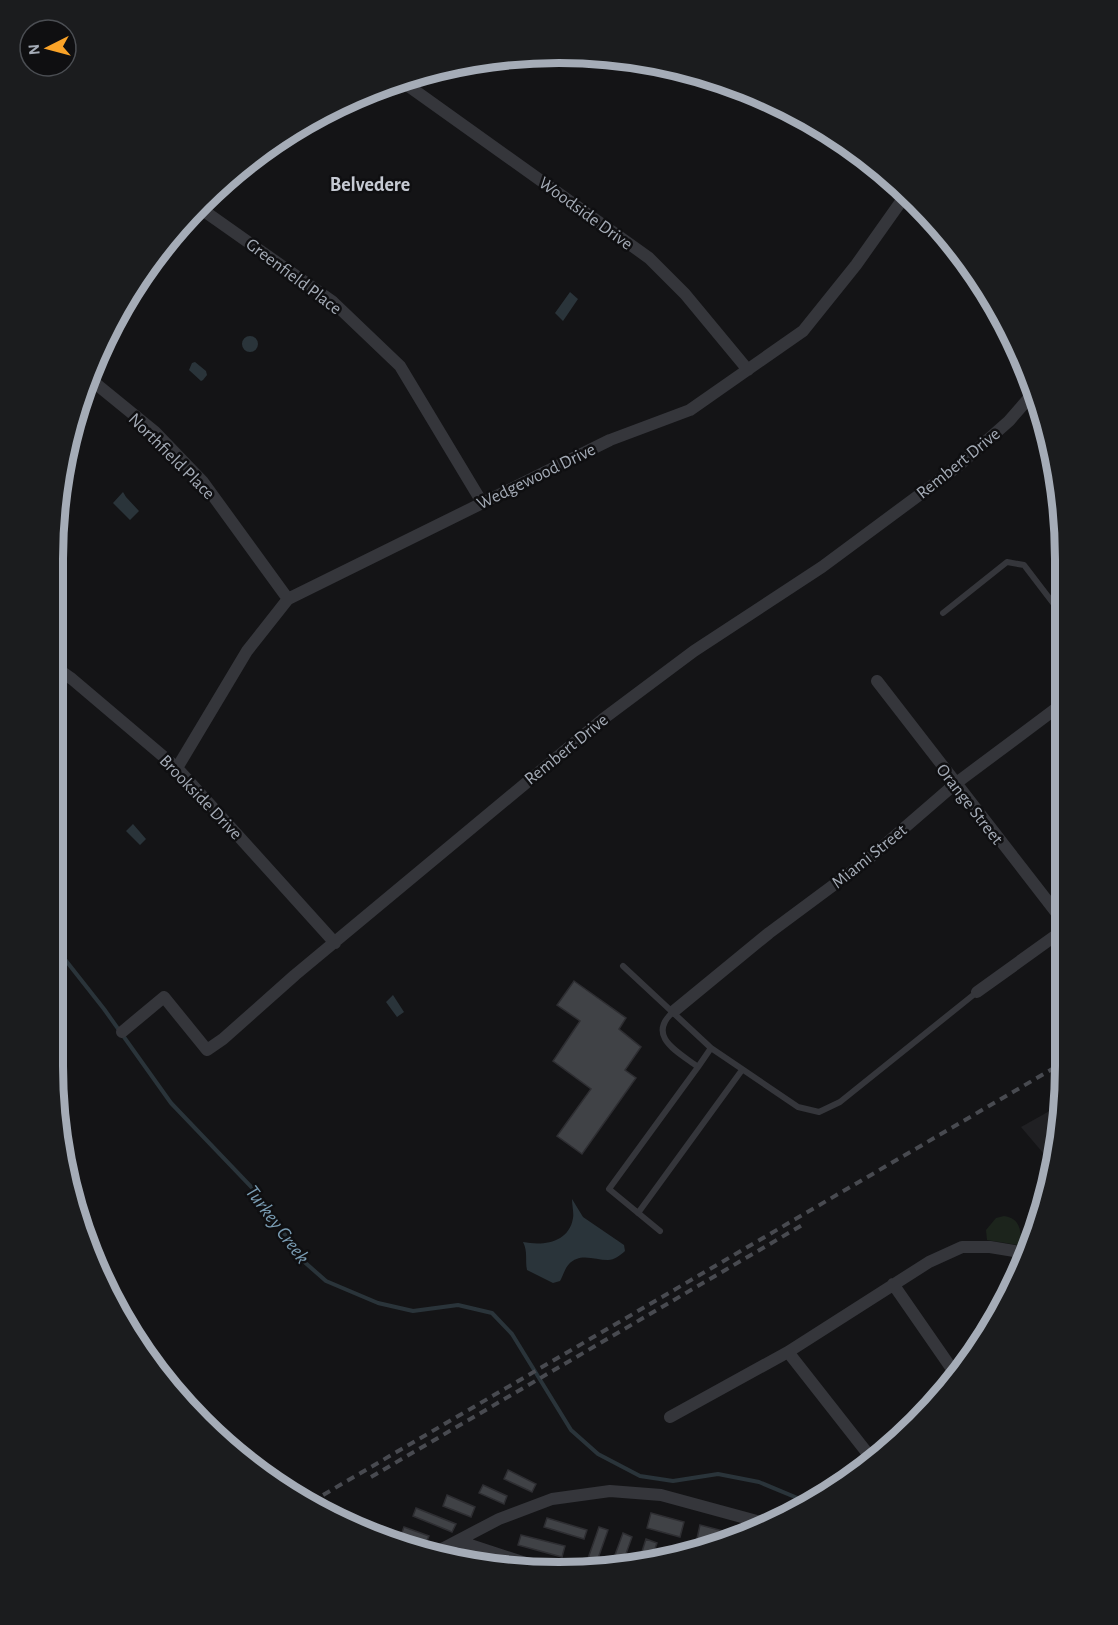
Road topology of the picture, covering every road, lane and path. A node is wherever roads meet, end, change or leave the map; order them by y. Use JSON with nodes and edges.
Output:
{"nodes":[{"id":1,"x":409,"y":86,"type":"edge"},
{"id":2,"x":902,"y":201,"type":"edge"},
{"id":3,"x":205,"y":212,"type":"edge"},
{"id":4,"x":748,"y":370,"type":"junction"},
{"id":5,"x":95,"y":383,"type":"edge"},
{"id":6,"x":1028,"y":399,"type":"edge"},
{"id":7,"x":483,"y":504,"type":"junction"},
{"id":8,"x":288,"y":599,"type":"junction"},
{"id":9,"x":1055,"y":607,"type":"edge"},
{"id":10,"x":943,"y":613,"type":"dead end"},
{"id":11,"x":63,"y":673,"type":"edge"},
{"id":12,"x":876,"y":681,"type":"dead end"},
{"id":13,"x":1055,"y":709,"type":"edge"},
{"id":14,"x":177,"y":768,"type":"junction"},
{"id":15,"x":955,"y":784,"type":"junction"},
{"id":16,"x":1055,"y":914,"type":"edge"},
{"id":17,"x":1055,"y":934,"type":"edge"},
{"id":18,"x":335,"y":943,"type":"junction"},
{"id":19,"x":623,"y":966,"type":"dead end"},
{"id":20,"x":977,"y":992,"type":"joint"},
{"id":21,"x":674,"y":1011,"type":"junction"},
{"id":22,"x":122,"y":1032,"type":"dead end"},
{"id":23,"x":711,"y":1048,"type":"junction"},
{"id":24,"x":698,"y":1067,"type":"junction"},
{"id":25,"x":742,"y":1070,"type":"junction"},
{"id":26,"x":639,"y":1213,"type":"junction"},
{"id":27,"x":660,"y":1230,"type":"dead end"},
{"id":28,"x":1018,"y":1253,"type":"edge"},
{"id":29,"x":893,"y":1284,"type":"junction"},
{"id":30,"x":788,"y":1352,"type":"junction"},
{"id":31,"x":952,"y":1369,"type":"edge"},
{"id":32,"x":670,"y":1417,"type":"dead end"},
{"id":33,"x":868,"y":1454,"type":"edge"},
{"id":34,"x":756,"y":1521,"type":"edge"},
{"id":35,"x":458,"y":1541,"type":"junction"},
{"id":36,"x":444,"y":1548,"type":"edge"},
{"id":37,"x":516,"y":1560,"type":"edge"}],
"edges":[{"from":1,"to":4,"type":"street","name":"Woodside Drive"},
{"from":2,"to":4,"type":"street","name":"Wedgewood Drive"},
{"from":3,"to":7,"type":"street","name":"Greenfield Place"},
{"from":4,"to":7,"type":"street","name":"Wedgewood Drive"},
{"from":5,"to":8,"type":"street","name":"Northfield Place"},
{"from":6,"to":18,"type":"street","name":"Rembert Drive"},
{"from":7,"to":8,"type":"street","name":"Wedgewood Drive"},
{"from":8,"to":14,"type":"street","name":"Wedgewood Drive"},
{"from":9,"to":10,"type":"lane"},
{"from":11,"to":14,"type":"street","name":"Brookside Drive"},
{"from":12,"to":15,"type":"street","name":"Orange Street"},
{"from":13,"to":15,"type":"street","name":"Miami Street"},
{"from":14,"to":18,"type":"street","name":"Brookside Drive"},
{"from":15,"to":16,"type":"street","name":"Orange Street"},
{"from":15,"to":21,"type":"street","name":"Miami Street"},
{"from":17,"to":20,"type":"street"},
{"from":18,"to":22,"type":"street","name":"Rembert Drive"},
{"from":19,"to":21,"type":"lane"},
{"from":20,"to":25,"type":"lane"},
{"from":21,"to":23,"type":"lane"},
{"from":21,"to":24,"type":"lane"},
{"from":23,"to":24,"type":"lane"},
{"from":23,"to":25,"type":"lane"},
{"from":24,"to":26,"type":"lane"},
{"from":25,"to":26,"type":"lane"},
{"from":26,"to":27,"type":"lane"},
{"from":28,"to":29,"type":"street"},
{"from":29,"to":30,"type":"street"},
{"from":29,"to":31,"type":"street"},
{"from":30,"to":32,"type":"street"},
{"from":30,"to":33,"type":"street"},
{"from":34,"to":35,"type":"street"},
{"from":35,"to":36,"type":"street"},
{"from":35,"to":37,"type":"street"}]}
